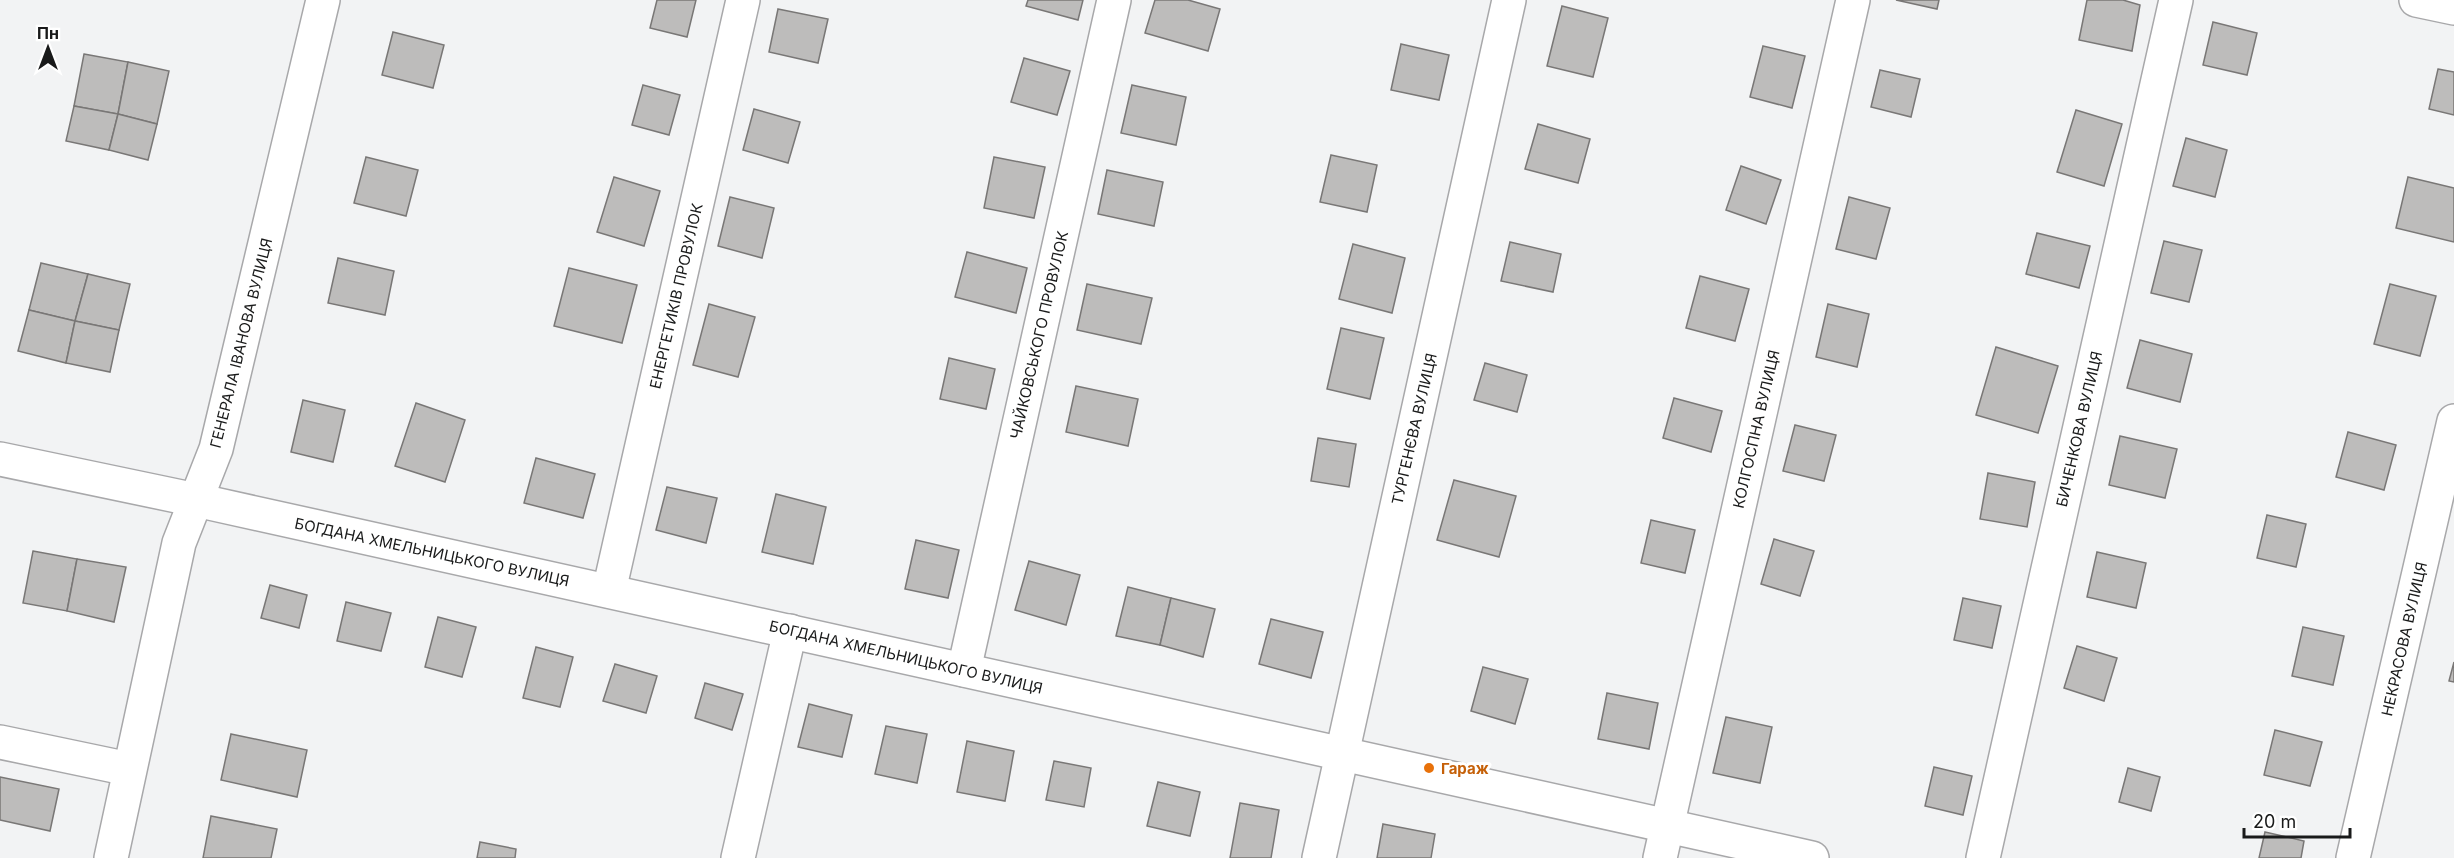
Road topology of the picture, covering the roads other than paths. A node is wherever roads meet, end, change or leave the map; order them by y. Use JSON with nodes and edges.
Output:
{"nodes":[{"id":1,"x":323,"y":0,"type":"edge"},
{"id":2,"x":743,"y":0,"type":"edge"},
{"id":3,"x":1113,"y":0,"type":"edge"},
{"id":4,"x":1509,"y":0,"type":"edge"},
{"id":5,"x":1853,"y":0,"type":"edge"},
{"id":6,"x":2176,"y":0,"type":"edge"},
{"id":7,"x":2416,"y":0,"type":"edge"},
{"id":8,"x":2454,"y":8,"type":"edge"},
{"id":9,"x":2454,"y":421,"type":"edge"},
{"id":10,"x":0,"y":459,"type":"edge"},
{"id":11,"x":196,"y":500,"type":"junction"},
{"id":12,"x":609,"y":591,"type":"junction"},
{"id":13,"x":790,"y":631,"type":"junction"},
{"id":14,"x":964,"y":670,"type":"junction"},
{"id":15,"x":0,"y":742,"type":"edge"},
{"id":16,"x":1342,"y":754,"type":"junction"},
{"id":17,"x":129,"y":769,"type":"junction"},
{"id":18,"x":1667,"y":826,"type":"junction"},
{"id":19,"x":111,"y":858,"type":"edge"},
{"id":20,"x":738,"y":858,"type":"edge"},
{"id":21,"x":1319,"y":858,"type":"edge"},
{"id":22,"x":1660,"y":858,"type":"edge"},
{"id":23,"x":1812,"y":858,"type":"edge"},
{"id":24,"x":1983,"y":858,"type":"edge"},
{"id":25,"x":2353,"y":858,"type":"edge"}],
"edges":[{"from":1,"to":11,"type":"street","name":"ГЕНЕРАЛА ІВАНОВА ВУЛИЦЯ"},
{"from":2,"to":12,"type":"street","name":"ЕНЕРГЕТИКІВ ПРОВУЛОК"},
{"from":3,"to":14,"type":"street","name":"ЧАЙКОВСЬКОГО ПРОВУЛОК"},
{"from":4,"to":16,"type":"street","name":"ТУРГЕНЄВА ВУЛИЦЯ"},
{"from":5,"to":18,"type":"street","name":"КОЛГОСПНА ВУЛИЦЯ"},
{"from":6,"to":24,"type":"street","name":"БИЧЕНКОВА ВУЛИЦЯ"},
{"from":7,"to":8,"type":"street"},
{"from":9,"to":25,"type":"street","name":"НЕКРАСОВА ВУЛИЦЯ"},
{"from":10,"to":11,"type":"street","name":"БОГДАНА ХМЕЛЬНИЦЬКОГО ВУЛИЦЯ"},
{"from":11,"to":12,"type":"street","name":"БОГДАНА ХМЕЛЬНИЦЬКОГО ВУЛИЦЯ"},
{"from":11,"to":17,"type":"street","name":"ГЕНЕРАЛА ІВАНОВА ВУЛИЦЯ"},
{"from":12,"to":13,"type":"street","name":"БОГДАНА ХМЕЛЬНИЦЬКОГО ВУЛИЦЯ"},
{"from":13,"to":14,"type":"street","name":"БОГДАНА ХМЕЛЬНИЦЬКОГО ВУЛИЦЯ"},
{"from":13,"to":20,"type":"street"},
{"from":14,"to":16,"type":"street","name":"БОГДАНА ХМЕЛЬНИЦЬКОГО ВУЛИЦЯ"},
{"from":15,"to":17,"type":"street"},
{"from":16,"to":18,"type":"street","name":"БОГДАНА ХМЕЛЬНИЦЬКОГО ВУЛИЦЯ"},
{"from":16,"to":21,"type":"street","name":"ТУРГЕНЄВА ВУЛИЦЯ"},
{"from":17,"to":19,"type":"street","name":"ГЕНЕРАЛА ІВАНОВА ВУЛИЦЯ"},
{"from":18,"to":22,"type":"street","name":"КОЛГОСПНА ВУЛИЦЯ"},
{"from":18,"to":23,"type":"street","name":"БОГДАНА ХМЕЛЬНИЦЬКОГО ВУЛИЦЯ"}]}
